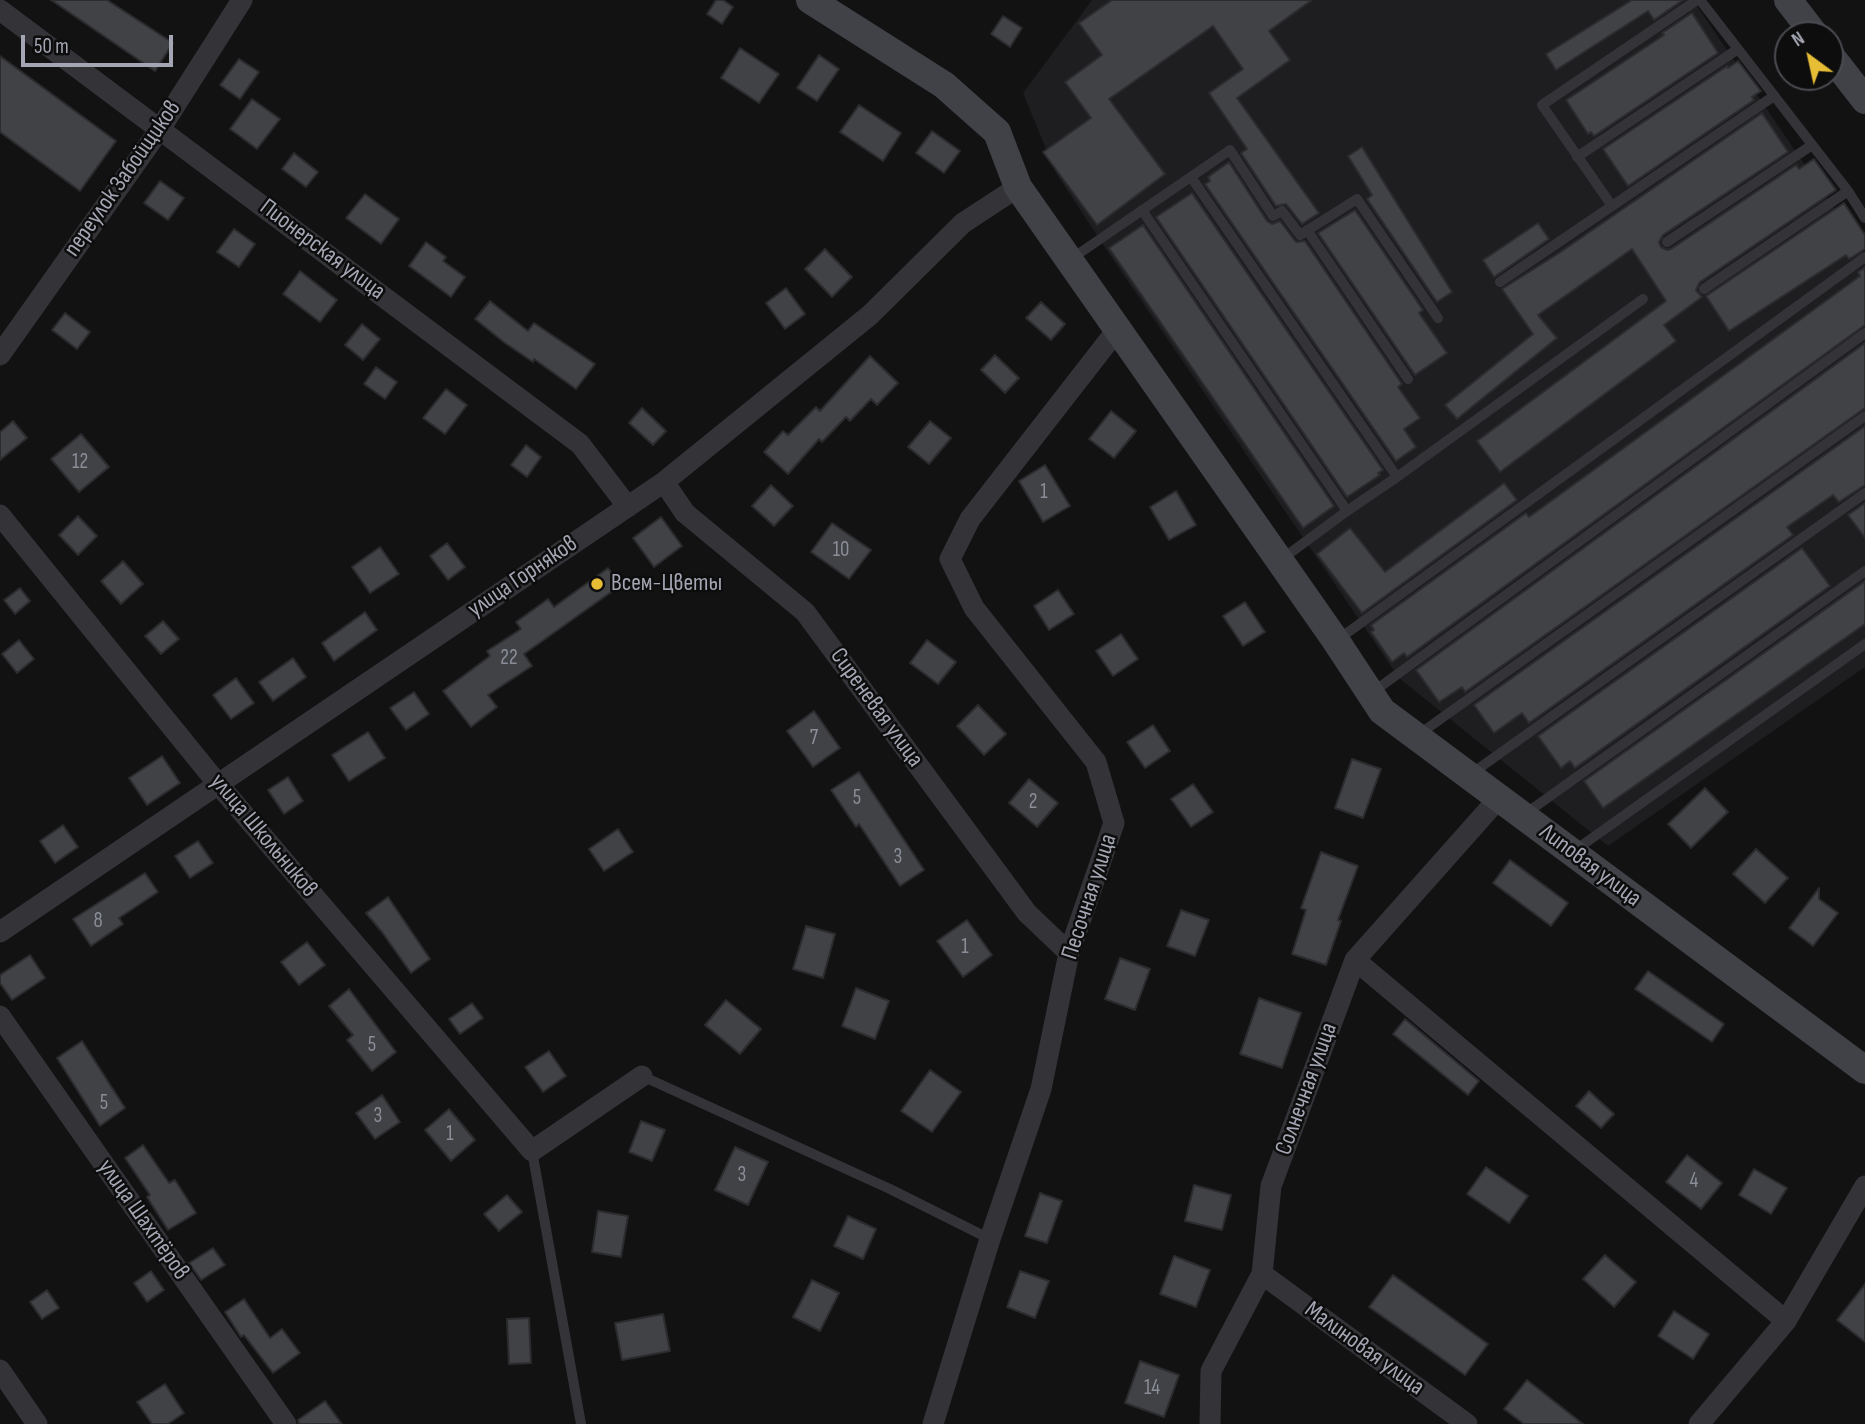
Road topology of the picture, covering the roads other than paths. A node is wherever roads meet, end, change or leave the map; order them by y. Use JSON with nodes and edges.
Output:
{"nodes":[{"id":1,"x":242,"y":0,"type":"edge"},
{"id":2,"x":810,"y":0,"type":"edge"},
{"id":3,"x":1699,"y":0,"type":"edge"},
{"id":4,"x":1788,"y":0,"type":"edge"},
{"id":5,"x":0,"y":10,"type":"edge"},
{"id":6,"x":1804,"y":21,"type":"edge"},
{"id":7,"x":1738,"y":48,"type":"junction"},
{"id":8,"x":1844,"y":73,"type":"edge"},
{"id":9,"x":1774,"y":96,"type":"junction"},
{"id":10,"x":1865,"y":100,"type":"edge"},
{"id":11,"x":160,"y":129,"type":"junction"},
{"id":12,"x":1812,"y":145,"type":"junction"},
{"id":13,"x":1577,"y":157,"type":"junction"},
{"id":14,"x":1191,"y":177,"type":"junction"},
{"id":15,"x":1018,"y":187,"type":"junction"},
{"id":16,"x":1848,"y":191,"type":"junction"},
{"id":17,"x":1612,"y":206,"type":"junction"},
{"id":18,"x":1142,"y":210,"type":"junction"},
{"id":19,"x":1865,"y":218,"type":"edge"},
{"id":20,"x":1307,"y":230,"type":"junction"},
{"id":21,"x":1667,"y":242,"type":"dead end"},
{"id":22,"x":1865,"y":257,"type":"edge"},
{"id":23,"x":1068,"y":261,"type":"junction"},
{"id":24,"x":1500,"y":282,"type":"dead end"},
{"id":25,"x":1704,"y":289,"type":"dead end"},
{"id":26,"x":1643,"y":299,"type":"dead end"},
{"id":27,"x":1438,"y":318,"type":"dead end"},
{"id":28,"x":1117,"y":330,"type":"junction"},
{"id":29,"x":1865,"y":333,"type":"edge"},
{"id":30,"x":0,"y":355,"type":"edge"},
{"id":31,"x":1408,"y":379,"type":"dead end"},
{"id":32,"x":1865,"y":416,"type":"edge"},
{"id":33,"x":1397,"y":477,"type":"junction"},
{"id":34,"x":664,"y":482,"type":"junction"},
{"id":35,"x":1865,"y":493,"type":"edge"},
{"id":36,"x":628,"y":507,"type":"junction"},
{"id":37,"x":1347,"y":511,"type":"junction"},
{"id":38,"x":0,"y":515,"type":"edge"},
{"id":39,"x":1280,"y":561,"type":"junction"},
{"id":40,"x":1865,"y":572,"type":"edge"},
{"id":41,"x":1336,"y":640,"type":"junction"},
{"id":42,"x":1865,"y":644,"type":"edge"},
{"id":43,"x":1371,"y":694,"type":"junction"},
{"id":44,"x":1416,"y":737,"type":"junction"},
{"id":45,"x":1469,"y":776,"type":"junction"},
{"id":46,"x":218,"y":783,"type":"junction"},
{"id":47,"x":1499,"y":798,"type":"junction"},
{"id":48,"x":1522,"y":816,"type":"junction"},
{"id":49,"x":1572,"y":853,"type":"junction"},
{"id":50,"x":0,"y":932,"type":"edge"},
{"id":51,"x":1069,"y":953,"type":"junction"},
{"id":52,"x":1355,"y":960,"type":"junction"},
{"id":53,"x":0,"y":1017,"type":"edge"},
{"id":54,"x":1865,"y":1070,"type":"edge"},
{"id":55,"x":642,"y":1076,"type":"joint"},
{"id":56,"x":532,"y":1151,"type":"junction"},
{"id":57,"x":1865,"y":1186,"type":"edge"},
{"id":58,"x":990,"y":1239,"type":"junction"},
{"id":59,"x":1262,"y":1274,"type":"junction"},
{"id":60,"x":1786,"y":1321,"type":"junction"},
{"id":61,"x":0,"y":1370,"type":"edge"},
{"id":62,"x":37,"y":1424,"type":"edge"},
{"id":63,"x":286,"y":1424,"type":"edge"},
{"id":64,"x":581,"y":1424,"type":"edge"},
{"id":65,"x":933,"y":1424,"type":"edge"},
{"id":66,"x":1210,"y":1424,"type":"edge"},
{"id":67,"x":1467,"y":1424,"type":"edge"},
{"id":68,"x":1699,"y":1424,"type":"edge"}],
"edges":[{"from":1,"to":11,"type":"street","name":"переулок Забойщиков"},
{"from":2,"to":15,"type":"main road","name":"Липовая улица"},
{"from":3,"to":7,"type":"lane"},
{"from":3,"to":13,"type":"lane"},
{"from":4,"to":6,"type":"main road"},
{"from":5,"to":11,"type":"street","name":"Пионерская улица"},
{"from":7,"to":9,"type":"lane"},
{"from":7,"to":13,"type":"lane"},
{"from":8,"to":10,"type":"main road"},
{"from":9,"to":12,"type":"lane"},
{"from":9,"to":17,"type":"lane"},
{"from":11,"to":30,"type":"street","name":"переулок Забойщиков"},
{"from":11,"to":36,"type":"street","name":"Пионерская улица"},
{"from":12,"to":16,"type":"lane"},
{"from":12,"to":21,"type":"lane"},
{"from":13,"to":17,"type":"lane"},
{"from":14,"to":18,"type":"lane"},
{"from":14,"to":20,"type":"lane"},
{"from":14,"to":33,"type":"lane"},
{"from":15,"to":23,"type":"main road","name":"Липовая улица"},
{"from":15,"to":34,"type":"street","name":"улица Горняков"},
{"from":16,"to":19,"type":"lane"},
{"from":16,"to":25,"type":"lane"},
{"from":17,"to":24,"type":"lane"},
{"from":18,"to":23,"type":"lane"},
{"from":18,"to":37,"type":"lane"},
{"from":20,"to":27,"type":"lane"},
{"from":20,"to":31,"type":"lane"},
{"from":22,"to":41,"type":"lane"},
{"from":23,"to":28,"type":"main road","name":"Липовая улица"},
{"from":26,"to":33,"type":"lane"},
{"from":28,"to":39,"type":"main road","name":"Липовая улица"},
{"from":28,"to":51,"type":"street","name":"Песочная улица"},
{"from":29,"to":43,"type":"lane"},
{"from":32,"to":44,"type":"lane"},
{"from":33,"to":37,"type":"lane"},
{"from":34,"to":36,"type":"street","name":"улица Горняков"},
{"from":34,"to":51,"type":"street","name":"Сиреневая улица"},
{"from":35,"to":45,"type":"lane"},
{"from":36,"to":46,"type":"street","name":"улица Горняков"},
{"from":37,"to":39,"type":"lane"},
{"from":38,"to":46,"type":"street","name":"улица Школьников"},
{"from":39,"to":41,"type":"main road","name":"Липовая улица"},
{"from":40,"to":48,"type":"lane"},
{"from":41,"to":43,"type":"main road","name":"Липовая улица"},
{"from":42,"to":49,"type":"lane"},
{"from":43,"to":44,"type":"main road","name":"Липовая улица"},
{"from":44,"to":45,"type":"main road","name":"Липовая улица"},
{"from":45,"to":47,"type":"main road","name":"Липовая улица"},
{"from":46,"to":50,"type":"street","name":"улица Горняков"},
{"from":46,"to":56,"type":"street","name":"улица Школьников"},
{"from":47,"to":48,"type":"main road","name":"Липовая улица"},
{"from":47,"to":52,"type":"street","name":"Солнечная улица"},
{"from":48,"to":49,"type":"main road","name":"Липовая улица"},
{"from":49,"to":54,"type":"main road","name":"Липовая улица"},
{"from":51,"to":58,"type":"street","name":"Песочная улица"},
{"from":52,"to":59,"type":"street","name":"Солнечная улица"},
{"from":52,"to":60,"type":"street"},
{"from":53,"to":63,"type":"street","name":"улица Шахтёров"},
{"from":55,"to":56,"type":"street"},
{"from":55,"to":58,"type":"lane"},
{"from":56,"to":64,"type":"lane"},
{"from":57,"to":60,"type":"street"},
{"from":58,"to":65,"type":"street","name":"Песочная улица"},
{"from":59,"to":66,"type":"street","name":"Солнечная улица"},
{"from":59,"to":67,"type":"street","name":"Малиновая улица"},
{"from":60,"to":68,"type":"street"},
{"from":61,"to":62,"type":"street"}]}
